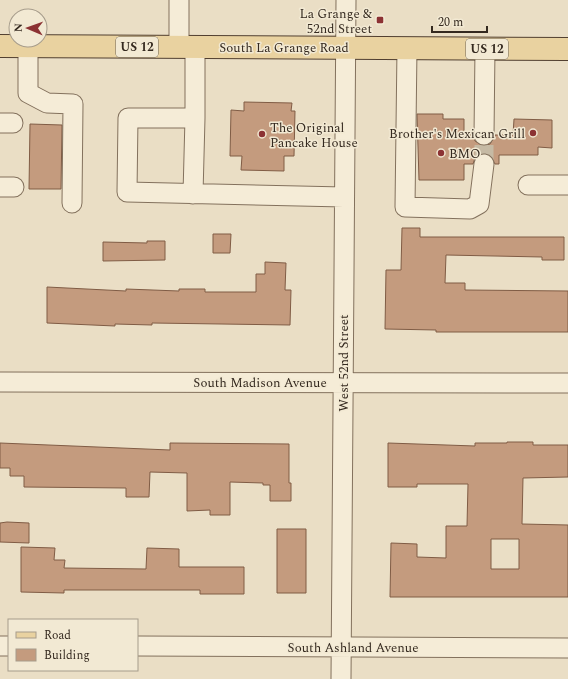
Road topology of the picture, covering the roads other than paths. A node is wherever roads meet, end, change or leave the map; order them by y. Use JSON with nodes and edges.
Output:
{"nodes":[{"id":1,"x":179,"y":0,"type":"edge"},
{"id":2,"x":346,"y":0,"type":"edge"},
{"id":3,"x":48,"y":46,"type":"edge"},
{"id":4,"x":187,"y":47,"type":"junction"},
{"id":5,"x":345,"y":47,"type":"junction"},
{"id":6,"x":28,"y":48,"type":"edge"},
{"id":7,"x":407,"y":48,"type":"junction"},
{"id":8,"x":485,"y":49,"type":"junction"},
{"id":9,"x":568,"y":49,"type":"edge"},
{"id":10,"x":195,"y":118,"type":"junction"},
{"id":11,"x":484,"y":135,"type":"tunnel mouth"},
{"id":12,"x":484,"y":164,"type":"tunnel mouth"},
{"id":13,"x":528,"y":185,"type":"dead end"},
{"id":14,"x":568,"y":185,"type":"edge"},
{"id":15,"x":193,"y":194,"type":"junction"},
{"id":16,"x":344,"y":197,"type":"junction"},
{"id":17,"x":72,"y":203,"type":"dead end"},
{"id":18,"x":0,"y":382,"type":"edge"},
{"id":19,"x":343,"y":382,"type":"junction"},
{"id":20,"x":568,"y":383,"type":"edge"},
{"id":21,"x":138,"y":646,"type":"edge"},
{"id":22,"x":341,"y":647,"type":"junction"},
{"id":23,"x":568,"y":648,"type":"edge"},
{"id":24,"x":341,"y":679,"type":"edge"}],
"edges":[{"from":1,"to":4,"type":"street"},
{"from":2,"to":5,"type":"street","name":"West 52nd Street"},
{"from":3,"to":4,"type":"main road","name":"South La Grange Road","number":"US 12"},
{"from":4,"to":5,"type":"main road","name":"South La Grange Road","number":"US 12"},
{"from":4,"to":10,"type":"street"},
{"from":5,"to":7,"type":"main road","name":"South La Grange Road","number":"US 12"},
{"from":5,"to":16,"type":"street","name":"West 52nd Street"},
{"from":6,"to":17,"type":"street"},
{"from":7,"to":8,"type":"main road","name":"South La Grange Road","number":"US 12"},
{"from":7,"to":12,"type":"street"},
{"from":8,"to":9,"type":"main road","name":"South La Grange Road","number":"US 12"},
{"from":8,"to":11,"type":"street"},
{"from":10,"to":15,"type":"street"},
{"from":10,"to":15,"type":"street"},
{"from":13,"to":14,"type":"street"},
{"from":15,"to":16,"type":"street"},
{"from":16,"to":19,"type":"street","name":"West 52nd Street"},
{"from":18,"to":19,"type":"street","name":"South Madison Avenue"},
{"from":19,"to":20,"type":"street","name":"South Madison Avenue"},
{"from":19,"to":22,"type":"street","name":"West 52nd Street"},
{"from":21,"to":22,"type":"street","name":"South Ashland Avenue"},
{"from":22,"to":23,"type":"street","name":"South Ashland Avenue"},
{"from":22,"to":24,"type":"street","name":"West 52nd Street"}]}
